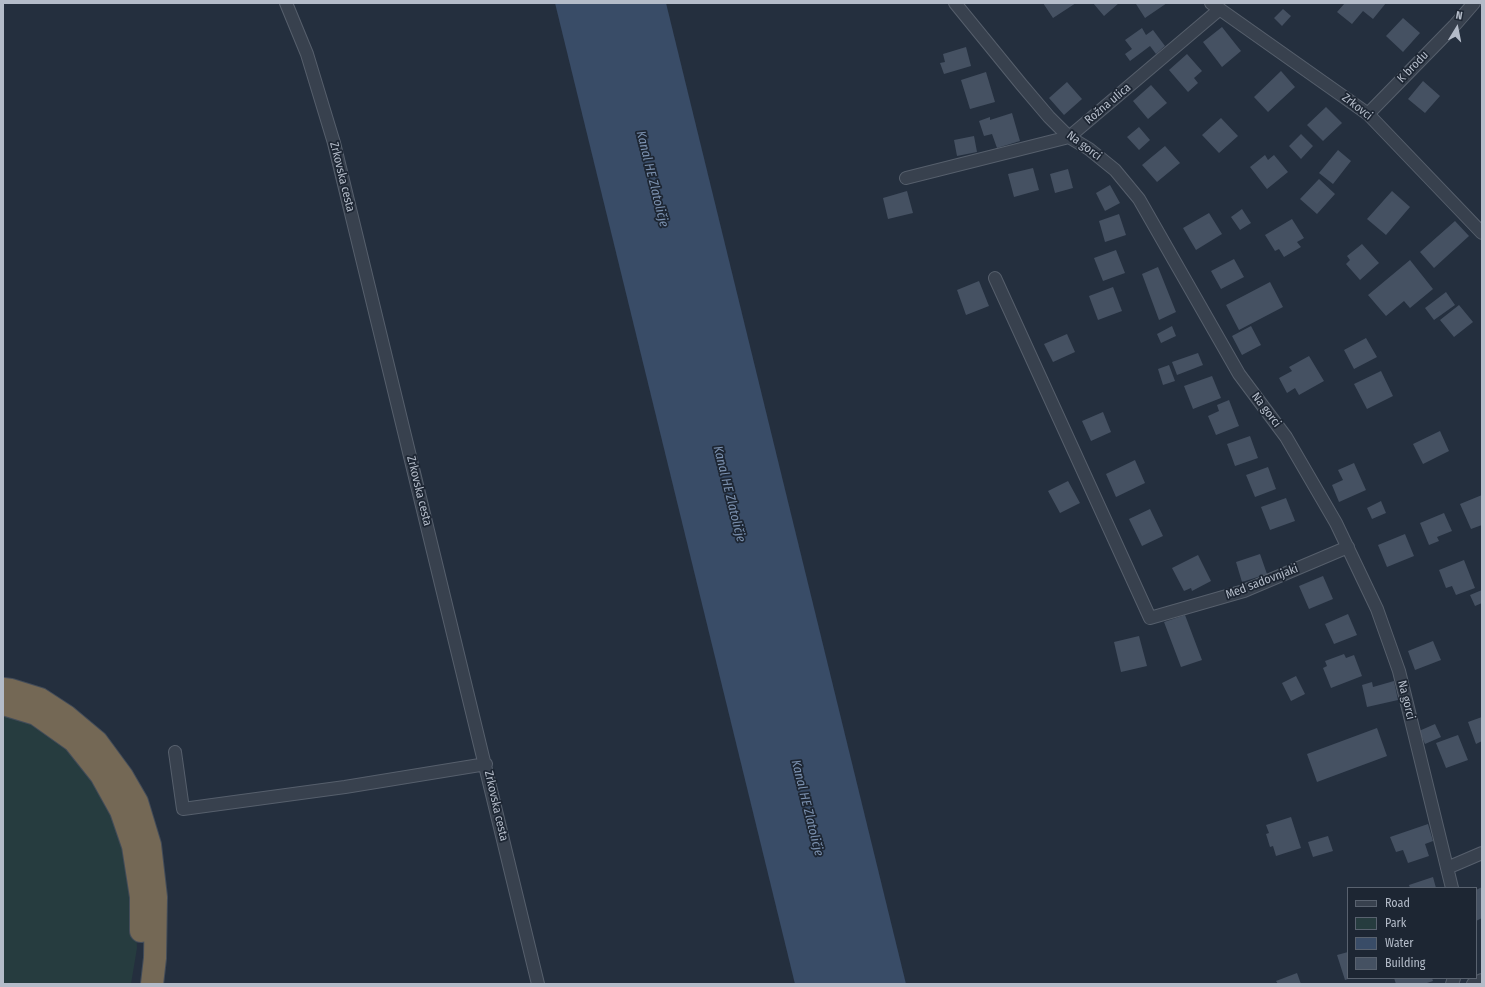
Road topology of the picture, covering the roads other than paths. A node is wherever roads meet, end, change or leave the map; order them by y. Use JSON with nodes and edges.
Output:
{"nodes":[{"id":1,"x":286,"y":3,"type":"edge"},
{"id":2,"x":955,"y":3,"type":"edge"},
{"id":3,"x":1474,"y":3,"type":"edge"},
{"id":4,"x":1216,"y":6,"type":"edge"},
{"id":5,"x":1368,"y":114,"type":"junction"},
{"id":6,"x":1069,"y":136,"type":"junction"},
{"id":7,"x":906,"y":178,"type":"dead end"},
{"id":8,"x":1482,"y":233,"type":"edge"},
{"id":9,"x":995,"y":278,"type":"dead end"},
{"id":10,"x":1348,"y":547,"type":"junction"},
{"id":11,"x":3,"y":689,"type":"edge"},
{"id":12,"x":3,"y":704,"type":"edge"},
{"id":13,"x":175,"y":752,"type":"dead end"},
{"id":14,"x":486,"y":764,"type":"junction"},
{"id":15,"x":1482,"y":853,"type":"edge"},
{"id":16,"x":1448,"y":868,"type":"junction"},
{"id":17,"x":1452,"y":887,"type":"edge"},
{"id":18,"x":1482,"y":980,"type":"edge"},
{"id":19,"x":137,"y":984,"type":"edge"},
{"id":20,"x":152,"y":984,"type":"edge"},
{"id":21,"x":538,"y":984,"type":"edge"},
{"id":22,"x":1473,"y":984,"type":"edge"}],
"edges":[{"from":1,"to":14,"type":"street","name":"Zrkovska cesta"},
{"from":2,"to":6,"type":"street","name":"Na gorci"},
{"from":3,"to":5,"type":"street","name":"K brodu"},
{"from":4,"to":5,"type":"street","name":"Zrkovci"},
{"from":4,"to":6,"type":"street","name":"Rožna ulica"},
{"from":5,"to":8,"type":"street","name":"Zrkovci"},
{"from":6,"to":7,"type":"street","name":"Rožna ulica"},
{"from":6,"to":10,"type":"street","name":"Na gorci"},
{"from":9,"to":10,"type":"street","name":"Med sadovnjaki"},
{"from":10,"to":16,"type":"street","name":"Na gorci"},
{"from":11,"to":20,"type":"highway"},
{"from":12,"to":19,"type":"highway"},
{"from":13,"to":14,"type":"street"},
{"from":14,"to":21,"type":"street","name":"Zrkovska cesta"},
{"from":15,"to":16,"type":"street"},
{"from":16,"to":17,"type":"street","name":"Na gorci"},
{"from":18,"to":22,"type":"street"}]}
